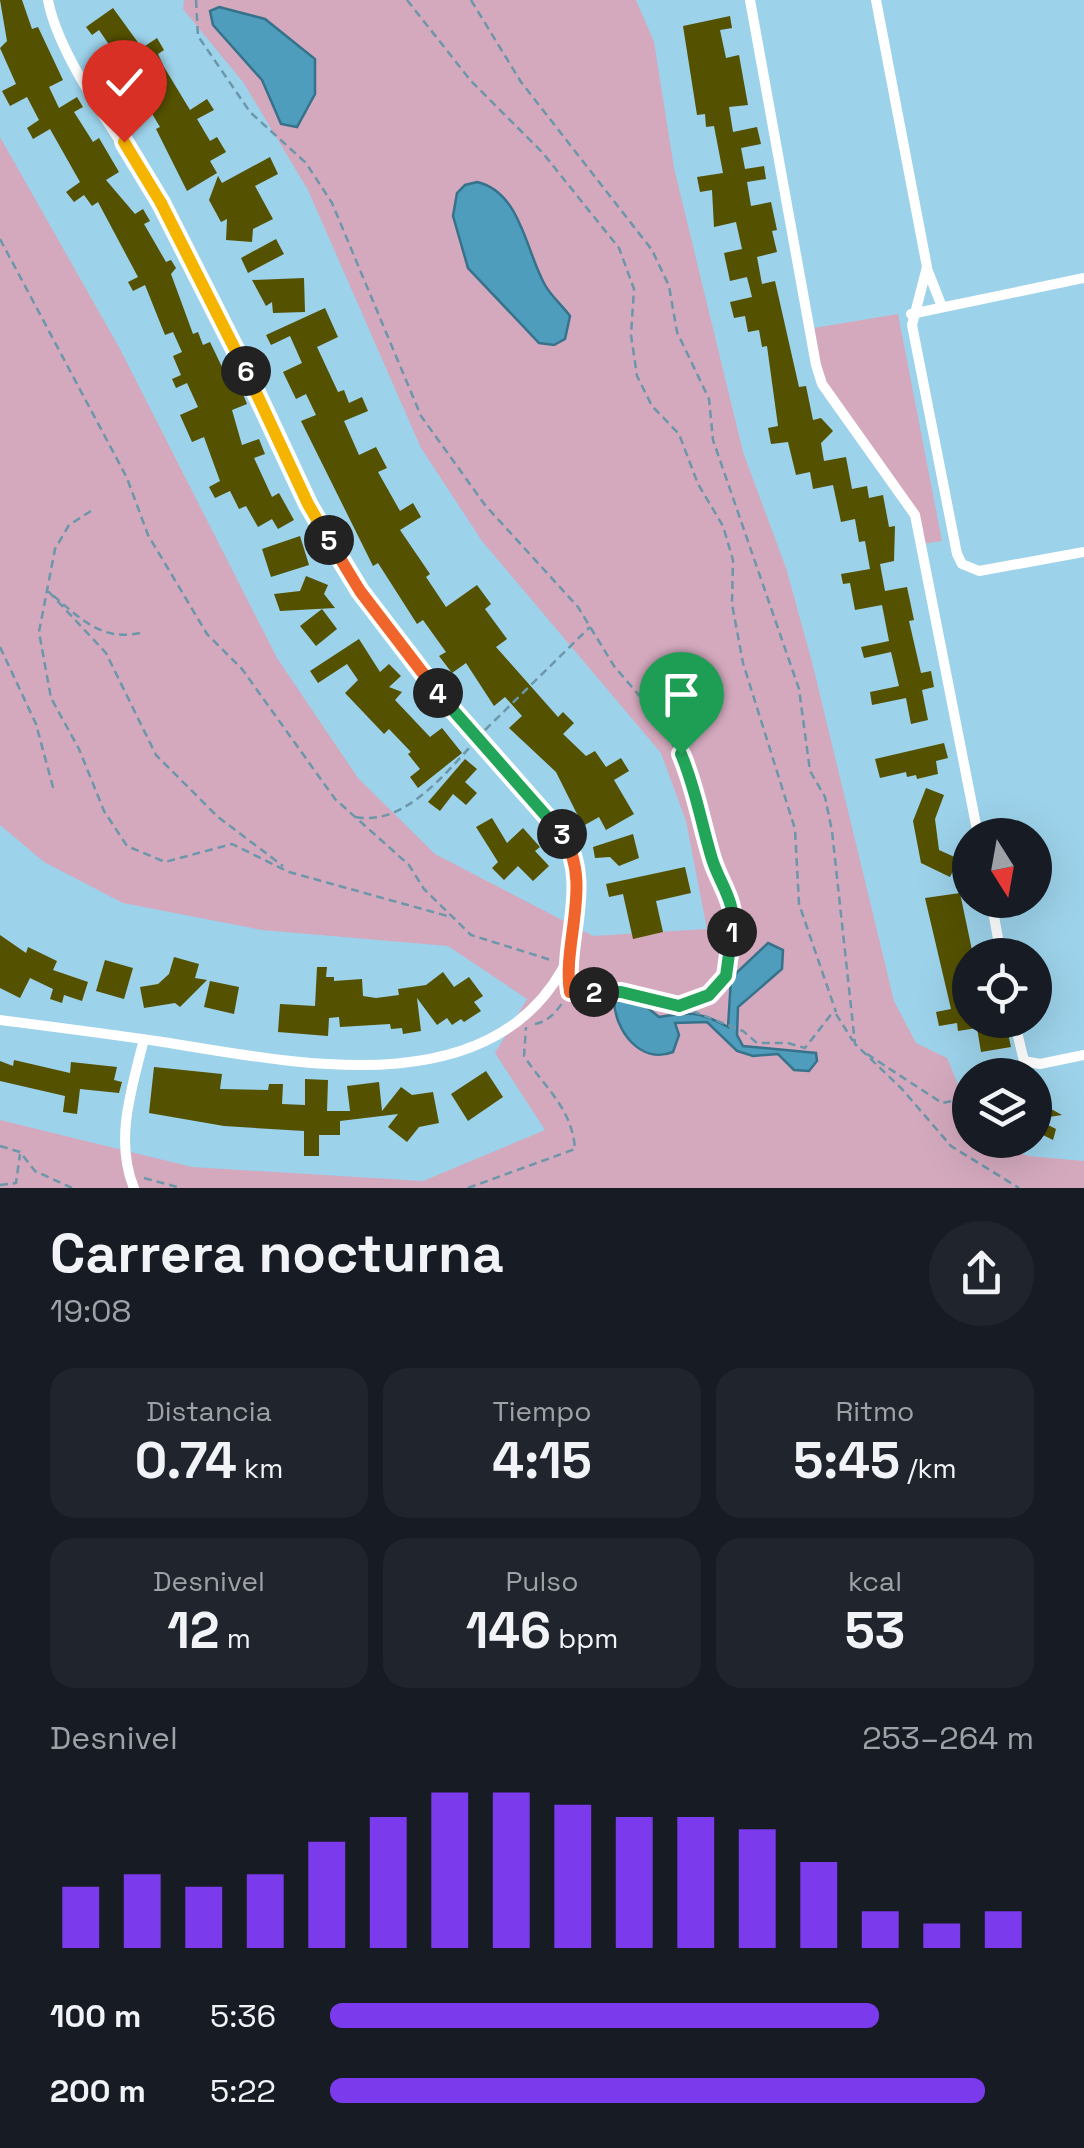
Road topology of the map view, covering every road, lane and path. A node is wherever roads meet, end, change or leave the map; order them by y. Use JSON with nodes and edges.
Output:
{"nodes":[{"id":1,"x":48,"y":0,"type":"edge"},
{"id":2,"x":196,"y":0,"type":"edge"},
{"id":3,"x":408,"y":0,"type":"edge"},
{"id":4,"x":472,"y":0,"type":"edge"},
{"id":5,"x":750,"y":0,"type":"edge"},
{"id":6,"x":876,"y":0,"type":"edge"},
{"id":7,"x":0,"y":239,"type":"edge"},
{"id":8,"x":927,"y":267,"type":"junction"},
{"id":9,"x":1084,"y":278,"type":"edge"},
{"id":10,"x":942,"y":307,"type":"junction"},
{"id":11,"x":911,"y":314,"type":"junction"},
{"id":12,"x":91,"y":511,"type":"dead end"},
{"id":13,"x":1084,"y":552,"type":"edge"},
{"id":14,"x":49,"y":592,"type":"junction"},
{"id":15,"x":140,"y":633,"type":"dead end"},
{"id":16,"x":0,"y":647,"type":"edge"},
{"id":17,"x":54,"y":791,"type":"dead end"},
{"id":18,"x":975,"y":818,"type":"edge"},
{"id":19,"x":289,"y":872,"type":"junction"},
{"id":20,"x":452,"y":917,"type":"junction"},
{"id":21,"x":566,"y":964,"type":"junction"},
{"id":22,"x":570,"y":992,"type":"junction"},
{"id":23,"x":679,"y":1006,"type":"junction"},
{"id":24,"x":836,"y":1012,"type":"junction"},
{"id":25,"x":0,"y":1020,"type":"edge"},
{"id":26,"x":144,"y":1039,"type":"junction"},
{"id":27,"x":856,"y":1045,"type":"junction"},
{"id":28,"x":1084,"y":1055,"type":"edge"},
{"id":29,"x":1052,"y":1062,"type":"edge"},
{"id":30,"x":952,"y":1101,"type":"edge"},
{"id":31,"x":0,"y":1146,"type":"edge"},
{"id":32,"x":20,"y":1152,"type":"junction"},
{"id":33,"x":129,"y":1173,"type":"junction"},
{"id":34,"x":0,"y":1185,"type":"edge"},
{"id":35,"x":72,"y":1188,"type":"edge"},
{"id":36,"x":134,"y":1188,"type":"edge"},
{"id":37,"x":181,"y":1188,"type":"edge"},
{"id":38,"x":468,"y":1188,"type":"edge"},
{"id":39,"x":1019,"y":1188,"type":"edge"}],
"edges":[{"from":1,"to":21,"type":"street"},
{"from":2,"to":23,"type":"path"},
{"from":3,"to":24,"type":"path"},
{"from":4,"to":27,"type":"path"},
{"from":5,"to":18,"type":"street"},
{"from":6,"to":8,"type":"street"},
{"from":7,"to":20,"type":"path"},
{"from":8,"to":10,"type":"street"},
{"from":8,"to":11,"type":"street"},
{"from":9,"to":10,"type":"street"},
{"from":10,"to":11,"type":"street"},
{"from":11,"to":13,"type":"street"},
{"from":12,"to":14,"type":"path"},
{"from":14,"to":15,"type":"path"},
{"from":14,"to":19,"type":"path"},
{"from":14,"to":19,"type":"path"},
{"from":16,"to":17,"type":"path"},
{"from":19,"to":20,"type":"path"},
{"from":20,"to":21,"type":"path"},
{"from":21,"to":22,"type":"path"},
{"from":21,"to":26,"type":"street"},
{"from":22,"to":23,"type":"path"},
{"from":22,"to":38,"type":"path"},
{"from":23,"to":24,"type":"path"},
{"from":24,"to":27,"type":"path"},
{"from":25,"to":26,"type":"street"},
{"from":26,"to":33,"type":"street"},
{"from":27,"to":30,"type":"path"},
{"from":27,"to":39,"type":"path"},
{"from":28,"to":29,"type":"street"},
{"from":31,"to":32,"type":"path"},
{"from":32,"to":34,"type":"path"},
{"from":32,"to":35,"type":"path"},
{"from":33,"to":36,"type":"street"},
{"from":33,"to":37,"type":"path"}]}
